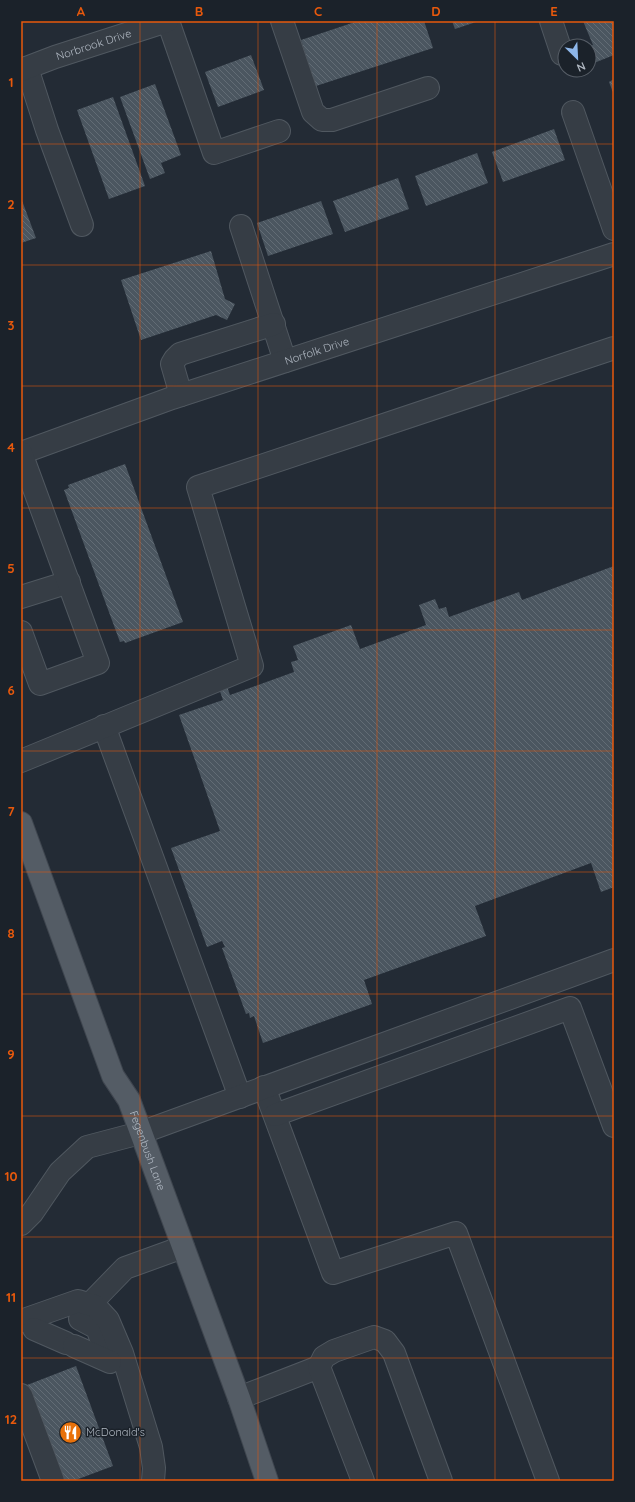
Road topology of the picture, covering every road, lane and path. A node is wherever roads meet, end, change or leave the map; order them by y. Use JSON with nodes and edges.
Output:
{"nodes":[{"id":1,"x":168,"y":21,"type":"edge"},
{"id":2,"x":282,"y":21,"type":"edge"},
{"id":3,"x":551,"y":21,"type":"edge"},
{"id":4,"x":115,"y":29,"type":"edge"},
{"id":5,"x":557,"y":39,"type":"edge"},
{"id":6,"x":24,"y":69,"type":"edge"},
{"id":7,"x":428,"y":88,"type":"dead end"},
{"id":8,"x":573,"y":112,"type":"dead end"},
{"id":9,"x":279,"y":131,"type":"dead end"},
{"id":10,"x":82,"y":225,"type":"dead end"},
{"id":11,"x":241,"y":226,"type":"dead end"},
{"id":12,"x":614,"y":229,"type":"edge"},
{"id":13,"x":614,"y":254,"type":"edge"},
{"id":14,"x":274,"y":324,"type":"junction"},
{"id":15,"x":614,"y":348,"type":"edge"},
{"id":16,"x":286,"y":361,"type":"junction"},
{"id":17,"x":181,"y":395,"type":"junction"},
{"id":18,"x":21,"y":453,"type":"edge"},
{"id":19,"x":69,"y":582,"type":"junction"},
{"id":20,"x":21,"y":597,"type":"edge"},
{"id":21,"x":21,"y":632,"type":"edge"},
{"id":22,"x":104,"y":726,"type":"junction"},
{"id":23,"x":21,"y":761,"type":"edge"},
{"id":24,"x":21,"y":825,"type":"edge"},
{"id":25,"x":26,"y":850,"type":"edge"},
{"id":26,"x":613,"y":965,"type":"edge"},
{"id":27,"x":264,"y":1087,"type":"junction"},
{"id":28,"x":240,"y":1096,"type":"junction"},
{"id":29,"x":275,"y":1115,"type":"junction"},
{"id":30,"x":614,"y":1126,"type":"edge"},
{"id":31,"x":140,"y":1133,"type":"junction"},
{"id":32,"x":21,"y":1224,"type":"edge"},
{"id":33,"x":183,"y":1248,"type":"junction"},
{"id":34,"x":80,"y":1314,"type":"junction"},
{"id":35,"x":25,"y":1329,"type":"edge"},
{"id":36,"x":110,"y":1362,"type":"junction"},
{"id":37,"x":319,"y":1367,"type":"junction"},
{"id":38,"x":21,"y":1395,"type":"edge"},
{"id":39,"x":239,"y":1398,"type":"junction"},
{"id":40,"x":140,"y":1412,"type":"junction"},
{"id":41,"x":21,"y":1427,"type":"edge"},
{"id":42,"x":266,"y":1479,"type":"edge"},
{"id":43,"x":40,"y":1481,"type":"edge"},
{"id":44,"x":53,"y":1481,"type":"edge"},
{"id":45,"x":153,"y":1481,"type":"edge"},
{"id":46,"x":363,"y":1481,"type":"edge"},
{"id":47,"x":441,"y":1481,"type":"edge"},
{"id":48,"x":548,"y":1481,"type":"edge"}],
"edges":[{"from":1,"to":4,"type":"street","name":"Norbrook Drive"},
{"from":1,"to":9,"type":"street"},
{"from":2,"to":7,"type":"street"},
{"from":3,"to":5,"type":"street"},
{"from":4,"to":6,"type":"street","name":"Norbrook Drive"},
{"from":6,"to":10,"type":"street"},
{"from":8,"to":12,"type":"street"},
{"from":11,"to":14,"type":"street"},
{"from":13,"to":16,"type":"street","name":"Norfolk Drive"},
{"from":14,"to":16,"type":"street"},
{"from":14,"to":17,"type":"street"},
{"from":15,"to":22,"type":"street"},
{"from":16,"to":17,"type":"street","name":"Norfolk Drive"},
{"from":17,"to":18,"type":"street","name":"Norfolk Drive"},
{"from":18,"to":19,"type":"street"},
{"from":19,"to":20,"type":"street"},
{"from":19,"to":21,"type":"street"},
{"from":22,"to":23,"type":"street"},
{"from":22,"to":28,"type":"street"},
{"from":24,"to":25,"type":"main road","name":"Fegenbush Lane"},
{"from":25,"to":31,"type":"main road","name":"Fegenbush Lane"},
{"from":26,"to":27,"type":"street"},
{"from":27,"to":28,"type":"street"},
{"from":27,"to":29,"type":"street"},
{"from":28,"to":31,"type":"street"},
{"from":29,"to":30,"type":"street"},
{"from":29,"to":48,"type":"street"},
{"from":31,"to":32,"type":"street"},
{"from":31,"to":33,"type":"main road","name":"Fegenbush Lane"},
{"from":33,"to":34,"type":"street"},
{"from":33,"to":39,"type":"main road","name":"Fegenbush Lane"},
{"from":34,"to":35,"type":"street"},
{"from":34,"to":36,"type":"street"},
{"from":34,"to":40,"type":"street"},
{"from":35,"to":36,"type":"street"},
{"from":36,"to":40,"type":"street"},
{"from":37,"to":39,"type":"street"},
{"from":37,"to":46,"type":"street"},
{"from":37,"to":47,"type":"street"},
{"from":38,"to":44,"type":"street"},
{"from":39,"to":42,"type":"main road","name":"Fegenbush Lane"},
{"from":40,"to":45,"type":"street"},
{"from":41,"to":43,"type":"street"}]}
